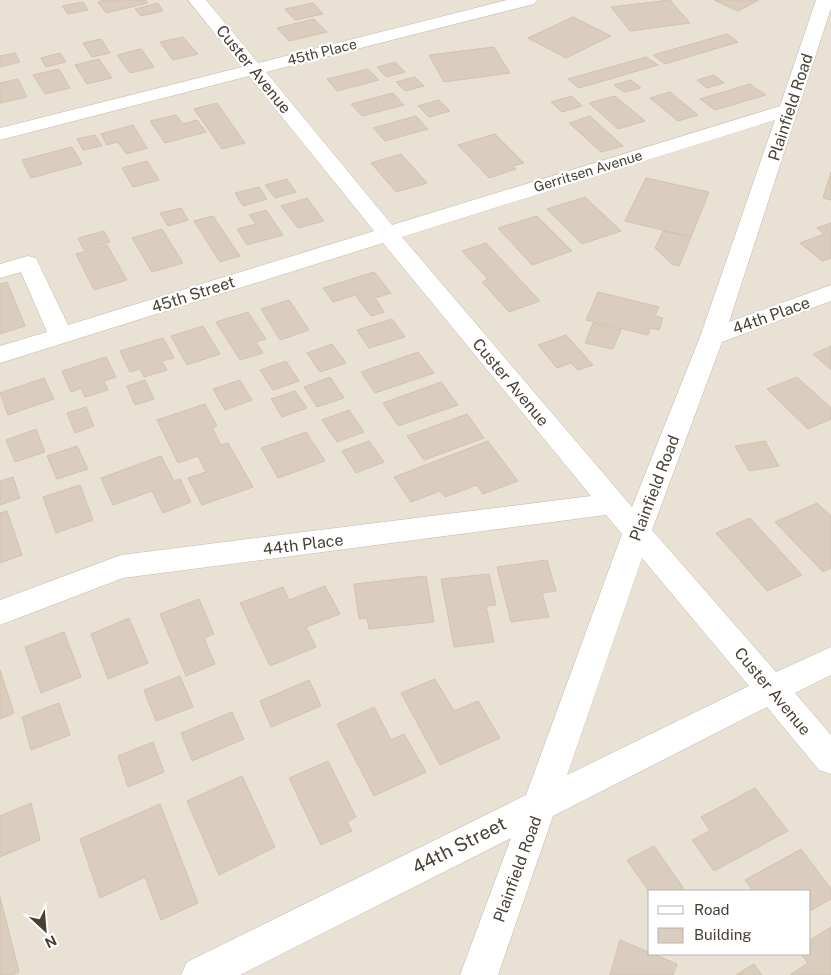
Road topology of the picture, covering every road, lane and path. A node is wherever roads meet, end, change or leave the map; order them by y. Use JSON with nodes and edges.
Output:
{"nodes":[{"id":1,"x":197,"y":0,"type":"edge"},
{"id":2,"x":524,"y":0,"type":"edge"},
{"id":3,"x":825,"y":0,"type":"edge"},
{"id":4,"x":254,"y":70,"type":"junction"},
{"id":5,"x":790,"y":109,"type":"junction"},
{"id":6,"x":0,"y":134,"type":"edge"},
{"id":7,"x":387,"y":233,"type":"junction"},
{"id":8,"x":0,"y":271,"type":"edge"},
{"id":9,"x":831,"y":293,"type":"edge"},
{"id":10,"x":61,"y":336,"type":"junction"},
{"id":11,"x":712,"y":337,"type":"junction"},
{"id":12,"x":0,"y":355,"type":"edge"},
{"id":13,"x":613,"y":504,"type":"junction"},
{"id":14,"x":637,"y":532,"type":"junction"},
{"id":15,"x":0,"y":613,"type":"edge"},
{"id":16,"x":831,"y":660,"type":"edge"},
{"id":17,"x":773,"y":690,"type":"junction"},
{"id":18,"x":831,"y":759,"type":"edge"},
{"id":19,"x":540,"y":804,"type":"junction"},
{"id":20,"x":200,"y":975,"type":"edge"},
{"id":21,"x":479,"y":975,"type":"edge"}],
"edges":[{"from":1,"to":4,"type":"street","name":"Custer Avenue"},
{"from":2,"to":4,"type":"street","name":"45th Place"},
{"from":3,"to":5,"type":"street","name":"Plainfield Road"},
{"from":4,"to":6,"type":"street","name":"45th Place"},
{"from":4,"to":7,"type":"street","name":"Custer Avenue"},
{"from":5,"to":7,"type":"street","name":"Gerritsen Avenue"},
{"from":5,"to":11,"type":"street","name":"Plainfield Road"},
{"from":7,"to":10,"type":"street","name":"45th Street"},
{"from":7,"to":13,"type":"street","name":"Custer Avenue"},
{"from":8,"to":10,"type":"street"},
{"from":9,"to":11,"type":"street","name":"44th Place"},
{"from":10,"to":12,"type":"street","name":"45th Street"},
{"from":11,"to":14,"type":"street","name":"Plainfield Road"},
{"from":13,"to":14,"type":"street","name":"Custer Avenue"},
{"from":13,"to":15,"type":"street","name":"44th Place"},
{"from":14,"to":17,"type":"street","name":"Custer Avenue"},
{"from":14,"to":19,"type":"street","name":"Plainfield Road"},
{"from":16,"to":17,"type":"street","name":"44th Street"},
{"from":17,"to":18,"type":"street","name":"Custer Avenue"},
{"from":17,"to":19,"type":"street","name":"44th Street"},
{"from":19,"to":20,"type":"street","name":"44th Street"},
{"from":19,"to":21,"type":"street","name":"Plainfield Road"}]}
